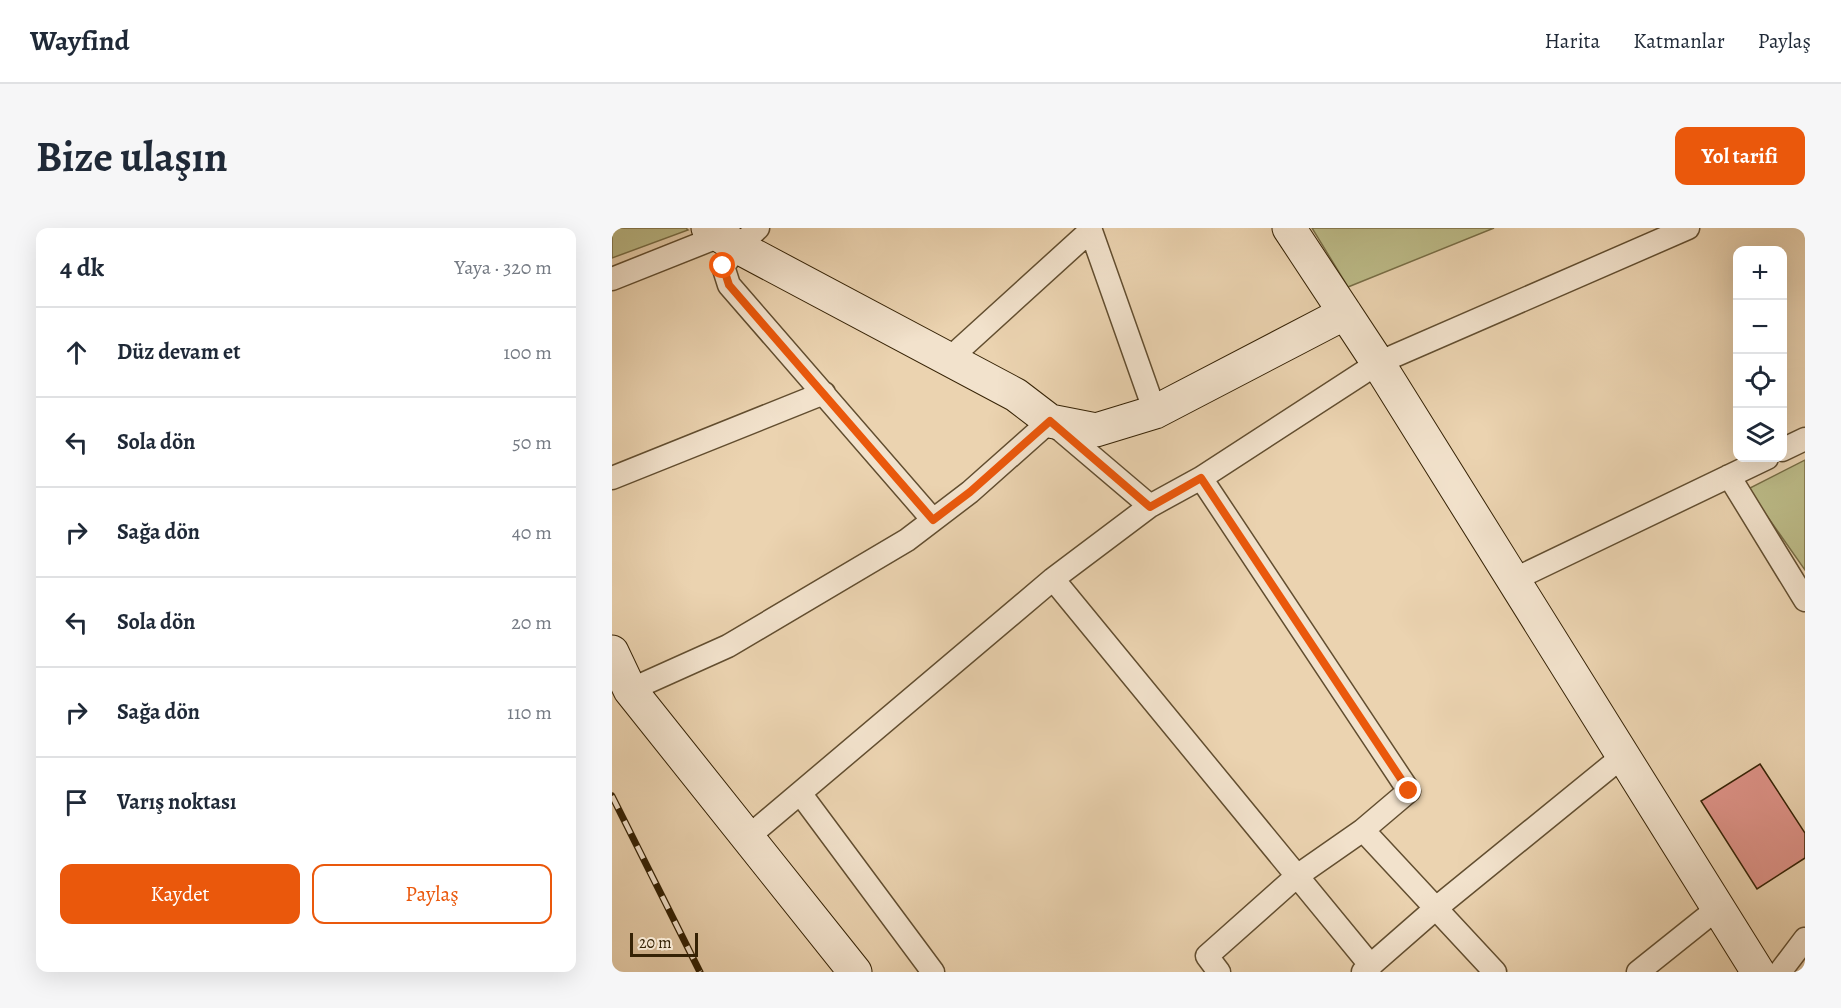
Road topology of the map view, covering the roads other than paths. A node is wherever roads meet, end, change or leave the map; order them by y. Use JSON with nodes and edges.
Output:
{"nodes":[{"id":1,"x":1289,"y":228,"type":"edge"},
{"id":2,"x":1688,"y":228,"type":"edge"},
{"id":3,"x":1090,"y":229,"type":"edge"},
{"id":4,"x":731,"y":235,"type":"edge"},
{"id":5,"x":612,"y":279,"type":"edge"},
{"id":6,"x":1345,"y":312,"type":"junction"},
{"id":7,"x":948,"y":360,"type":"junction"},
{"id":8,"x":1378,"y":363,"type":"junction"},
{"id":9,"x":824,"y":393,"type":"junction"},
{"id":10,"x":1155,"y":412,"type":"junction"},
{"id":11,"x":1050,"y":421,"type":"junction"},
{"id":12,"x":1805,"y":439,"type":"edge"},
{"id":13,"x":1787,"y":448,"type":"edge"},
{"id":14,"x":1759,"y":462,"type":"edge"},
{"id":15,"x":1729,"y":476,"type":"junction"},
{"id":16,"x":612,"y":478,"type":"edge"},
{"id":17,"x":1201,"y":478,"type":"junction"},
{"id":18,"x":1150,"y":507,"type":"junction"},
{"id":19,"x":933,"y":520,"type":"junction"},
{"id":20,"x":1053,"y":579,"type":"junction"},
{"id":21,"x":1513,"y":580,"type":"junction"},
{"id":22,"x":1805,"y":600,"type":"edge"},
{"id":23,"x":612,"y":652,"type":"edge"},
{"id":24,"x":630,"y":690,"type":"junction"},
{"id":25,"x":1623,"y":756,"type":"junction"},
{"id":26,"x":800,"y":794,"type":"junction"},
{"id":27,"x":1363,"y":830,"type":"junction"},
{"id":28,"x":748,"y":837,"type":"junction"},
{"id":29,"x":1297,"y":876,"type":"junction"},
{"id":30,"x":1718,"y":908,"type":"junction"},
{"id":31,"x":1435,"y":909,"type":"junction"},
{"id":32,"x":1805,"y":939,"type":"edge"},
{"id":33,"x":1367,"y":969,"type":"edge"},
{"id":34,"x":855,"y":972,"type":"edge"},
{"id":35,"x":933,"y":972,"type":"edge"},
{"id":36,"x":1219,"y":972,"type":"edge"},
{"id":37,"x":1495,"y":972,"type":"edge"},
{"id":38,"x":1638,"y":972,"type":"edge"},
{"id":39,"x":1758,"y":972,"type":"edge"},
{"id":40,"x":1780,"y":972,"type":"edge"}],
"edges":[{"from":1,"to":6,"type":"street"},
{"from":2,"to":8,"type":"street"},
{"from":3,"to":7,"type":"street"},
{"from":3,"to":10,"type":"street"},
{"from":4,"to":5,"type":"street"},
{"from":4,"to":7,"type":"street"},
{"from":4,"to":9,"type":"street"},
{"from":6,"to":8,"type":"street"},
{"from":6,"to":10,"type":"street"},
{"from":7,"to":11,"type":"street"},
{"from":8,"to":17,"type":"street"},
{"from":8,"to":21,"type":"street"},
{"from":9,"to":16,"type":"street"},
{"from":9,"to":19,"type":"street"},
{"from":10,"to":11,"type":"street"},
{"from":11,"to":18,"type":"street"},
{"from":11,"to":19,"type":"street"},
{"from":12,"to":13,"type":"street"},
{"from":14,"to":15,"type":"street"},
{"from":15,"to":21,"type":"street"},
{"from":15,"to":22,"type":"street"},
{"from":17,"to":18,"type":"street"},
{"from":17,"to":27,"type":"street"},
{"from":18,"to":20,"type":"street"},
{"from":19,"to":24,"type":"street"},
{"from":20,"to":26,"type":"street"},
{"from":20,"to":29,"type":"street"},
{"from":21,"to":25,"type":"street"},
{"from":23,"to":24,"type":"street"},
{"from":24,"to":28,"type":"street"},
{"from":25,"to":30,"type":"street"},
{"from":25,"to":31,"type":"street"},
{"from":26,"to":28,"type":"street"},
{"from":26,"to":35,"type":"street"},
{"from":27,"to":29,"type":"street"},
{"from":27,"to":31,"type":"street"},
{"from":28,"to":34,"type":"street"},
{"from":29,"to":33,"type":"street"},
{"from":29,"to":36,"type":"street"},
{"from":30,"to":38,"type":"street"},
{"from":30,"to":39,"type":"street"},
{"from":31,"to":33,"type":"street"},
{"from":31,"to":37,"type":"street"},
{"from":32,"to":40,"type":"street"}]}
